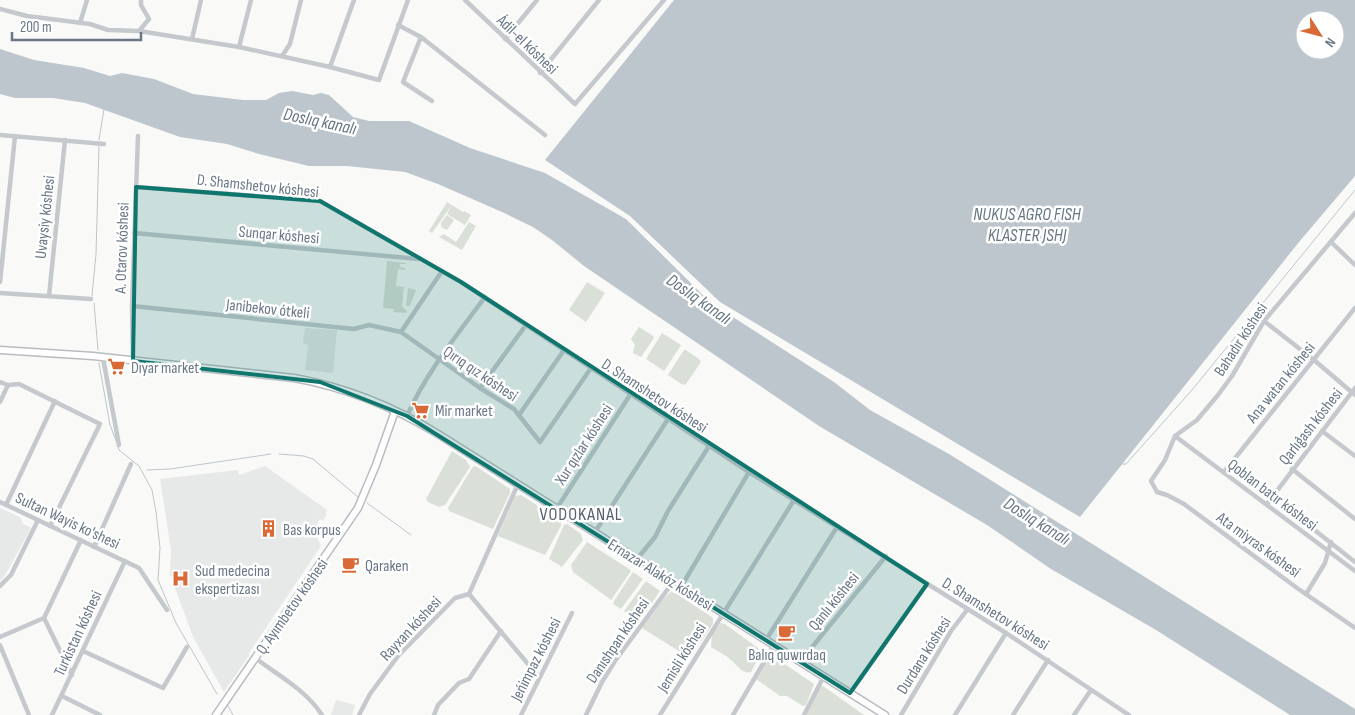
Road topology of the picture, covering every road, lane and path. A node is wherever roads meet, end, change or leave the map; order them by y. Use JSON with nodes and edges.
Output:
{"nodes":[{"id":1,"x":86,"y":0,"type":"edge"},
{"id":2,"x":141,"y":0,"type":"edge"},
{"id":3,"x":201,"y":0,"type":"edge"},
{"id":4,"x":251,"y":0,"type":"edge"},
{"id":5,"x":301,"y":0,"type":"edge"},
{"id":6,"x":354,"y":0,"type":"edge"},
{"id":7,"x":408,"y":0,"type":"edge"},
{"id":8,"x":466,"y":0,"type":"edge"},
{"id":9,"x":474,"y":0,"type":"edge"},
{"id":10,"x":537,"y":0,"type":"edge"},
{"id":11,"x":599,"y":0,"type":"edge"},
{"id":12,"x":664,"y":0,"type":"edge"},
{"id":13,"x":470,"y":4,"type":"junction"},
{"id":14,"x":0,"y":10,"type":"edge"},
{"id":15,"x":80,"y":23,"type":"junction"},
{"id":16,"x":398,"y":25,"type":"junction"},
{"id":17,"x":139,"y":31,"type":"junction"},
{"id":18,"x":421,"y":37,"type":"junction"},
{"id":19,"x":192,"y":39,"type":"junction"},
{"id":20,"x":505,"y":39,"type":"junction"},
{"id":21,"x":239,"y":47,"type":"junction"},
{"id":22,"x":282,"y":56,"type":"junction"},
{"id":23,"x":330,"y":67,"type":"junction"},
{"id":24,"x":540,"y":73,"type":"junction"},
{"id":25,"x":432,"y":101,"type":"dead end"},
{"id":26,"x":0,"y":135,"type":"edge"},
{"id":27,"x":545,"y":135,"type":"dead end"},
{"id":28,"x":15,"y":136,"type":"junction"},
{"id":29,"x":138,"y":136,"type":"dead end"},
{"id":30,"x":65,"y":140,"type":"junction"},
{"id":31,"x":104,"y":144,"type":"dead end"},
{"id":32,"x":136,"y":186,"type":"junction"},
{"id":33,"x":1355,"y":213,"type":"edge"},
{"id":34,"x":134,"y":233,"type":"junction"},
{"id":35,"x":1331,"y":242,"type":"junction"},
{"id":36,"x":422,"y":259,"type":"junction"},
{"id":37,"x":1355,"y":265,"type":"edge"},
{"id":38,"x":442,"y":271,"type":"junction"},
{"id":39,"x":0,"y":282,"type":"edge"},
{"id":40,"x":0,"y":293,"type":"edge"},
{"id":41,"x":48,"y":296,"type":"junction"},
{"id":42,"x":484,"y":297,"type":"junction"},
{"id":43,"x":91,"y":299,"type":"dead end"},
{"id":44,"x":132,"y":306,"type":"junction"},
{"id":45,"x":1355,"y":308,"type":"edge"},
{"id":46,"x":1264,"y":321,"type":"junction"},
{"id":47,"x":526,"y":325,"type":"junction"},
{"id":48,"x":401,"y":332,"type":"junction"},
{"id":49,"x":0,"y":350,"type":"edge"},
{"id":50,"x":564,"y":350,"type":"junction"},
{"id":51,"x":103,"y":358,"type":"junction"},
{"id":52,"x":440,"y":360,"type":"junction"},
{"id":53,"x":1314,"y":360,"type":"junction"},
{"id":54,"x":133,"y":361,"type":"junction"},
{"id":55,"x":591,"y":368,"type":"junction"},
{"id":56,"x":0,"y":382,"type":"edge"},
{"id":57,"x":8,"y":385,"type":"junction"},
{"id":58,"x":480,"y":388,"type":"junction"},
{"id":59,"x":1354,"y":392,"type":"edge"},
{"id":60,"x":630,"y":395,"type":"junction"},
{"id":61,"x":0,"y":402,"type":"edge"},
{"id":62,"x":55,"y":402,"type":"junction"},
{"id":63,"x":395,"y":411,"type":"junction"},
{"id":64,"x":519,"y":414,"type":"junction"},
{"id":65,"x":407,"y":416,"type":"junction"},
{"id":66,"x":668,"y":419,"type":"junction"},
{"id":67,"x":1322,"y":431,"type":"junction"},
{"id":68,"x":1175,"y":436,"type":"junction"},
{"id":69,"x":120,"y":445,"type":"dead end"},
{"id":70,"x":709,"y":446,"type":"junction"},
{"id":71,"x":1355,"y":456,"type":"edge"},
{"id":72,"x":131,"y":464,"type":"dead end"},
{"id":73,"x":1292,"y":469,"type":"junction"},
{"id":74,"x":749,"y":472,"type":"junction"},
{"id":75,"x":1224,"y":472,"type":"junction"},
{"id":76,"x":518,"y":484,"type":"junction"},
{"id":77,"x":794,"y":500,"type":"junction"},
{"id":78,"x":0,"y":502,"type":"edge"},
{"id":79,"x":1266,"y":504,"type":"junction"},
{"id":80,"x":6,"y":505,"type":"junction"},
{"id":81,"x":556,"y":508,"type":"junction"},
{"id":82,"x":1355,"y":519,"type":"edge"},
{"id":83,"x":38,"y":520,"type":"junction"},
{"id":84,"x":50,"y":526,"type":"junction"},
{"id":85,"x":837,"y":527,"type":"junction"},
{"id":86,"x":1312,"y":528,"type":"dead end"},
{"id":87,"x":595,"y":532,"type":"junction"},
{"id":88,"x":81,"y":540,"type":"junction"},
{"id":89,"x":1331,"y":542,"type":"junction"},
{"id":90,"x":94,"y":546,"type":"junction"},
{"id":91,"x":1328,"y":551,"type":"junction"},
{"id":92,"x":886,"y":556,"type":"junction"},
{"id":93,"x":638,"y":559,"type":"junction"},
{"id":94,"x":125,"y":561,"type":"junction"},
{"id":95,"x":1355,"y":562,"type":"edge"},
{"id":96,"x":1355,"y":571,"type":"edge"},
{"id":97,"x":674,"y":582,"type":"junction"},
{"id":98,"x":927,"y":584,"type":"junction"},
{"id":99,"x":0,"y":586,"type":"edge"},
{"id":100,"x":681,"y":587,"type":"junction"},
{"id":101,"x":469,"y":594,"type":"junction"},
{"id":102,"x":1306,"y":594,"type":"junction"},
{"id":103,"x":167,"y":610,"type":"dead end"},
{"id":104,"x":967,"y":610,"type":"junction"},
{"id":105,"x":572,"y":613,"type":"dead end"},
{"id":106,"x":724,"y":613,"type":"junction"},
{"id":107,"x":44,"y":618,"type":"junction"},
{"id":108,"x":1355,"y":628,"type":"edge"},
{"id":109,"x":501,"y":631,"type":"junction"},
{"id":110,"x":1006,"y":633,"type":"junction"},
{"id":111,"x":0,"y":637,"type":"edge"},
{"id":112,"x":766,"y":640,"type":"junction"},
{"id":113,"x":0,"y":645,"type":"edge"},
{"id":114,"x":774,"y":645,"type":"junction"},
{"id":115,"x":187,"y":647,"type":"dead end"},
{"id":116,"x":83,"y":651,"type":"junction"},
{"id":117,"x":255,"y":658,"type":"junction"},
{"id":118,"x":1048,"y":660,"type":"junction"},
{"id":119,"x":800,"y":662,"type":"junction"},
{"id":120,"x":72,"y":675,"type":"junction"},
{"id":121,"x":824,"y":676,"type":"junction"},
{"id":122,"x":539,"y":677,"type":"junction"},
{"id":123,"x":1091,"y":690,"type":"junction"},
{"id":124,"x":850,"y":693,"type":"junction"},
{"id":125,"x":62,"y":696,"type":"junction"},
{"id":126,"x":877,"y":713,"type":"edge"},
{"id":127,"x":29,"y":715,"type":"edge"},
{"id":128,"x":52,"y":715,"type":"edge"},
{"id":129,"x":100,"y":715,"type":"edge"},
{"id":130,"x":216,"y":715,"type":"edge"},
{"id":131,"x":322,"y":715,"type":"edge"},
{"id":132,"x":359,"y":715,"type":"edge"},
{"id":133,"x":434,"y":715,"type":"edge"},
{"id":134,"x":521,"y":715,"type":"edge"},
{"id":135,"x":586,"y":715,"type":"edge"},
{"id":136,"x":660,"y":715,"type":"edge"},
{"id":137,"x":733,"y":715,"type":"edge"},
{"id":138,"x":804,"y":715,"type":"edge"},
{"id":139,"x":885,"y":715,"type":"edge"},
{"id":140,"x":901,"y":715,"type":"edge"},
{"id":141,"x":955,"y":715,"type":"edge"},
{"id":142,"x":1013,"y":715,"type":"edge"},
{"id":143,"x":1074,"y":715,"type":"edge"},
{"id":144,"x":1129,"y":715,"type":"edge"}],
"edges":[{"from":1,"to":15,"type":"street"},
{"from":2,"to":17,"type":"street"},
{"from":3,"to":19,"type":"street"},
{"from":4,"to":21,"type":"street"},
{"from":5,"to":22,"type":"street"},
{"from":6,"to":23,"type":"street"},
{"from":7,"to":16,"type":"street"},
{"from":8,"to":13,"type":"street","name":"Ádil-el kóshesi"},
{"from":9,"to":13,"type":"street"},
{"from":10,"to":20,"type":"street"},
{"from":11,"to":24,"type":"street"},
{"from":12,"to":24,"type":"street","name":"Ádil-el kóshesi"},
{"from":13,"to":20,"type":"street","name":"Ádil-el kóshesi"},
{"from":14,"to":15,"type":"street"},
{"from":15,"to":17,"type":"street"},
{"from":16,"to":18,"type":"street"},
{"from":16,"to":23,"type":"street"},
{"from":17,"to":19,"type":"street"},
{"from":18,"to":25,"type":"street"},
{"from":18,"to":27,"type":"street"},
{"from":19,"to":21,"type":"street"},
{"from":20,"to":24,"type":"street","name":"Ádil-el kóshesi"},
{"from":21,"to":22,"type":"street"},
{"from":22,"to":23,"type":"street"},
{"from":26,"to":28,"type":"street"},
{"from":28,"to":30,"type":"street"},
{"from":28,"to":39,"type":"street"},
{"from":29,"to":32,"type":"street","name":"A. Otarov kóshesi"},
{"from":30,"to":31,"type":"street"},
{"from":30,"to":41,"type":"street","name":"Uvaysiy kóshesi"},
{"from":32,"to":34,"type":"street","name":"A. Otarov kóshesi"},
{"from":32,"to":36,"type":"street","name":"D. Shamshetov kóshesi"},
{"from":33,"to":35,"type":"street","name":"Bahadır kóshesi"},
{"from":34,"to":36,"type":"street","name":"Sunqar kóshesi"},
{"from":34,"to":44,"type":"street","name":"A. Otarov kóshesi"},
{"from":35,"to":37,"type":"street"},
{"from":35,"to":46,"type":"street","name":"Bahadır kóshesi"},
{"from":36,"to":38,"type":"street","name":"D. Shamshetov kóshesi"},
{"from":38,"to":42,"type":"street","name":"D. Shamshetov kóshesi"},
{"from":38,"to":48,"type":"street"},
{"from":40,"to":41,"type":"street"},
{"from":41,"to":43,"type":"street"},
{"from":42,"to":47,"type":"street","name":"D. Shamshetov kóshesi"},
{"from":42,"to":52,"type":"street"},
{"from":44,"to":48,"type":"street","name":"Janibekov ótkeli"},
{"from":44,"to":54,"type":"street","name":"A. Otarov kóshesi"},
{"from":45,"to":53,"type":"street","name":"Ana watan kóshesi"},
{"from":46,"to":53,"type":"street"},
{"from":46,"to":68,"type":"street","name":"Bahadır kóshesi"},
{"from":47,"to":50,"type":"street","name":"D. Shamshetov kóshesi"},
{"from":47,"to":58,"type":"street"},
{"from":48,"to":52,"type":"street","name":"Qırıq qız kóshesi"},
{"from":49,"to":51,"type":"main road","name":"Ernazar Alakóz kóshesi"},
{"from":50,"to":55,"type":"street","name":"D. Shamshetov kóshesi"},
{"from":50,"to":64,"type":"street"},
{"from":51,"to":54,"type":"main road","name":"Ernazar Alakóz kóshesi"},
{"from":51,"to":69,"type":"street"},
{"from":52,"to":58,"type":"street","name":"Qırıq qız kóshesi"},
{"from":52,"to":65,"type":"street"},
{"from":53,"to":59,"type":"street"},
{"from":53,"to":75,"type":"street","name":"Ana watan kóshesi"},
{"from":54,"to":63,"type":"main road","name":"Ernazar Alakóz kóshesi"},
{"from":55,"to":60,"type":"street","name":"D. Shamshetov kóshesi"},
{"from":55,"to":64,"type":"street","name":"Qırıq qız kóshesi"},
{"from":56,"to":57,"type":"street"},
{"from":57,"to":61,"type":"street"},
{"from":57,"to":62,"type":"street"},
{"from":58,"to":64,"type":"street","name":"Qırıq qız kóshesi"},
{"from":59,"to":67,"type":"street","name":"Qarlıǵash kóshesi"},
{"from":60,"to":66,"type":"street","name":"D. Shamshetov kóshesi"},
{"from":60,"to":81,"type":"street","name":"Xur qızlar kóshesi"},
{"from":62,"to":80,"type":"street"},
{"from":62,"to":84,"type":"street"},
{"from":63,"to":65,"type":"main road","name":"Ernazar Alakóz kóshesi"},
{"from":63,"to":117,"type":"main road","name":"Q. Ayımbetov kóshesi"},
{"from":65,"to":76,"type":"main road","name":"Ernazar Alakóz kóshesi"},
{"from":66,"to":70,"type":"street","name":"D. Shamshetov kóshesi"},
{"from":66,"to":87,"type":"street"},
{"from":67,"to":71,"type":"street"},
{"from":67,"to":73,"type":"street","name":"Qarlıǵash kóshesi"},
{"from":68,"to":75,"type":"street","name":"Qoblan batır kóshesi"},
{"from":68,"to":102,"type":"street","name":"Ata miyras kóshesi"},
{"from":70,"to":74,"type":"street","name":"D. Shamshetov kóshesi"},
{"from":70,"to":93,"type":"street"},
{"from":72,"to":90,"type":"street"},
{"from":73,"to":79,"type":"street","name":"Qarlıǵash kóshesi"},
{"from":73,"to":82,"type":"street"},
{"from":74,"to":77,"type":"street","name":"D. Shamshetov kóshesi"},
{"from":74,"to":100,"type":"street"},
{"from":75,"to":79,"type":"street","name":"Qoblan batır kóshesi"},
{"from":76,"to":81,"type":"main road","name":"Ernazar Alakóz kóshesi"},
{"from":76,"to":101,"type":"street"},
{"from":77,"to":85,"type":"street","name":"D. Shamshetov kóshesi"},
{"from":77,"to":106,"type":"street","name":"Jemisli kóshesi"},
{"from":78,"to":80,"type":"street","name":"Sultan Wayis ko'shesi"},
{"from":79,"to":91,"type":"street","name":"Qoblan batır kóshesi"},
{"from":80,"to":83,"type":"street","name":"Sultan Wayis ko'shesi"},
{"from":81,"to":87,"type":"main road","name":"Ernazar Alakóz kóshesi"},
{"from":83,"to":84,"type":"street","name":"Sultan Wayis ko'shesi"},
{"from":83,"to":99,"type":"street"},
{"from":84,"to":88,"type":"street","name":"Sultan Wayis ko'shesi"},
{"from":85,"to":92,"type":"street","name":"D. Shamshetov kóshesi"},
{"from":85,"to":112,"type":"street"},
{"from":86,"to":89,"type":"street","name":"Qoblan batır kóshesi"},
{"from":87,"to":93,"type":"main road","name":"Ernazar Alakóz kóshesi"},
{"from":88,"to":90,"type":"street","name":"Sultan Wayis ko'shesi"},
{"from":88,"to":107,"type":"street"},
{"from":89,"to":91,"type":"street"},
{"from":89,"to":95,"type":"street","name":"Qoblan batır kóshesi"},
{"from":90,"to":94,"type":"street","name":"Sultan Wayis ko'shesi"},
{"from":91,"to":96,"type":"street","name":"Qoblan batır kóshesi"},
{"from":91,"to":102,"type":"street"},
{"from":92,"to":98,"type":"street","name":"D. Shamshetov kóshesi"},
{"from":92,"to":119,"type":"street","name":"Qanlı kóshesi"},
{"from":93,"to":97,"type":"main road","name":"Ernazar Alakóz kóshesi"},
{"from":94,"to":103,"type":"street","name":"Sultan Wayis ko'shesi"},
{"from":94,"to":116,"type":"street","name":"Turkistan kóshesi"},
{"from":97,"to":100,"type":"main road","name":"Ernazar Alakóz kóshesi"},
{"from":97,"to":135,"type":"street","name":"Danıshpan kóshesi"},
{"from":98,"to":104,"type":"street","name":"D. Shamshetov kóshesi"},
{"from":98,"to":124,"type":"street"},
{"from":100,"to":106,"type":"main road","name":"Ernazar Alakóz kóshesi"},
{"from":101,"to":109,"type":"street"},
{"from":101,"to":132,"type":"street","name":"Rayxan kóshesi"},
{"from":102,"to":108,"type":"street","name":"Ata miyras kóshesi"},
{"from":104,"to":110,"type":"street","name":"D. Shamshetov kóshesi"},
{"from":104,"to":140,"type":"street","name":"Durdana kóshesi"},
{"from":105,"to":122,"type":"street","name":"Jeńimpaz kóshesi"},
{"from":106,"to":112,"type":"main road","name":"Ernazar Alakóz kóshesi"},
{"from":106,"to":136,"type":"street","name":"Jemisli kóshesi"},
{"from":107,"to":111,"type":"street"},
{"from":107,"to":120,"type":"street"},
{"from":109,"to":122,"type":"street"},
{"from":109,"to":133,"type":"street"},
{"from":110,"to":118,"type":"street","name":"D. Shamshetov kóshesi"},
{"from":110,"to":141,"type":"street"},
{"from":112,"to":114,"type":"main road","name":"Ernazar Alakóz kóshesi"},
{"from":113,"to":127,"type":"street"},
{"from":114,"to":119,"type":"main road","name":"Ernazar Alakóz kóshesi"},
{"from":114,"to":137,"type":"street"},
{"from":115,"to":116,"type":"street"},
{"from":116,"to":120,"type":"street","name":"Turkistan kóshesi"},
{"from":117,"to":130,"type":"main road","name":"Q. Ayımbetov kóshesi"},
{"from":117,"to":131,"type":"street"},
{"from":118,"to":123,"type":"street","name":"D. Shamshetov kóshesi"},
{"from":118,"to":142,"type":"street"},
{"from":119,"to":121,"type":"main road","name":"Ernazar Alakóz kóshesi"},
{"from":120,"to":125,"type":"street","name":"Turkistan kóshesi"},
{"from":121,"to":124,"type":"main road","name":"Ernazar Alakóz kóshesi"},
{"from":121,"to":138,"type":"street"},
{"from":122,"to":134,"type":"street","name":"Jeńimpaz kóshesi"},
{"from":123,"to":143,"type":"street"},
{"from":123,"to":144,"type":"street","name":"D. Shamshetov kóshesi"},
{"from":124,"to":126,"type":"main road","name":"Ernazar Alakóz kóshesi"},
{"from":125,"to":128,"type":"street","name":"Turkistan kóshesi"},
{"from":125,"to":129,"type":"street"},
{"from":126,"to":139,"type":"main road","name":"Ernazar Alakóz kóshesi"}]}
